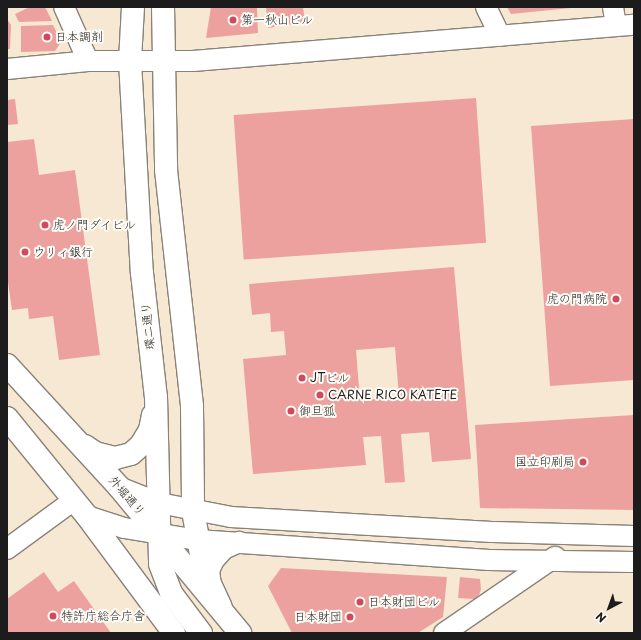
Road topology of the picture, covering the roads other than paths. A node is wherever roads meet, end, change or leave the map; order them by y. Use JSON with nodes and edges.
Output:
{"nodes":[{"id":1,"x":64,"y":7,"type":"edge"},
{"id":2,"x":133,"y":7,"type":"edge"},
{"id":3,"x":163,"y":7,"type":"edge"},
{"id":4,"x":486,"y":7,"type":"edge"},
{"id":5,"x":613,"y":7,"type":"edge"},
{"id":6,"x":625,"y":26,"type":"edge"},
{"id":7,"x":500,"y":36,"type":"junction"},
{"id":8,"x":164,"y":61,"type":"junction"},
{"id":9,"x":91,"y":62,"type":"junction"},
{"id":10,"x":130,"y":62,"type":"junction"},
{"id":11,"x":7,"y":70,"type":"edge"},
{"id":12,"x":7,"y":365,"type":"edge"},
{"id":13,"x":156,"y":397,"type":"junction"},
{"id":14,"x":7,"y":418,"type":"edge"},
{"id":15,"x":77,"y":441,"type":"junction"},
{"id":16,"x":119,"y":486,"type":"junction"},
{"id":17,"x":159,"y":503,"type":"junction"},
{"id":18,"x":80,"y":508,"type":"junction"},
{"id":19,"x":193,"y":511,"type":"junction"},
{"id":20,"x":161,"y":535,"type":"junction"},
{"id":21,"x":580,"y":535,"type":"junction"},
{"id":22,"x":634,"y":536,"type":"edge"},
{"id":23,"x":197,"y":540,"type":"junction"},
{"id":24,"x":239,"y":542,"type":"junction"},
{"id":25,"x":7,"y":549,"type":"edge"},
{"id":26,"x":552,"y":560,"type":"junction"},
{"id":27,"x":634,"y":562,"type":"edge"},
{"id":28,"x":211,"y":585,"type":"junction"},
{"id":29,"x":221,"y":607,"type":"junction"},
{"id":30,"x":174,"y":633,"type":"edge"},
{"id":31,"x":201,"y":633,"type":"edge"},
{"id":32,"x":240,"y":633,"type":"edge"},
{"id":33,"x":445,"y":633,"type":"edge"}],
"edges":[{"from":1,"to":9,"type":"street"},
{"from":2,"to":10,"type":"main road","name":"環二通り"},
{"from":3,"to":8,"type":"main road"},
{"from":4,"to":7,"type":"street"},
{"from":5,"to":6,"type":"street"},
{"from":6,"to":7,"type":"street"},
{"from":7,"to":8,"type":"street"},
{"from":8,"to":10,"type":"street"},
{"from":8,"to":19,"type":"main road"},
{"from":9,"to":10,"type":"street"},
{"from":9,"to":11,"type":"street"},
{"from":10,"to":13,"type":"main road","name":"環二通り"},
{"from":12,"to":15,"type":"main road","name":"外堀通り"},
{"from":13,"to":15,"type":"main road"},
{"from":13,"to":17,"type":"main road","name":"環二通り"},
{"from":14,"to":18,"type":"main road"},
{"from":15,"to":16,"type":"main road","name":"外堀通り"},
{"from":16,"to":17,"type":"street"},
{"from":16,"to":20,"type":"main road","name":"外堀通り"},
{"from":17,"to":19,"type":"street"},
{"from":17,"to":20,"type":"main road","name":"環二通り"},
{"from":18,"to":20,"type":"street"},
{"from":18,"to":25,"type":"street"},
{"from":18,"to":30,"type":"main road"},
{"from":19,"to":21,"type":"street"},
{"from":19,"to":23,"type":"main road"},
{"from":20,"to":23,"type":"street"},
{"from":20,"to":29,"type":"main road","name":"外堀通り"},
{"from":20,"to":31,"type":"main road","name":"環二通り"},
{"from":21,"to":22,"type":"street"},
{"from":21,"to":26,"type":"street"},
{"from":23,"to":24,"type":"street"},
{"from":23,"to":28,"type":"main road"},
{"from":24,"to":26,"type":"street"},
{"from":24,"to":28,"type":"street"},
{"from":26,"to":27,"type":"street"},
{"from":26,"to":33,"type":"street"},
{"from":28,"to":29,"type":"main road"},
{"from":29,"to":32,"type":"main road","name":"外堀通り"}]}
